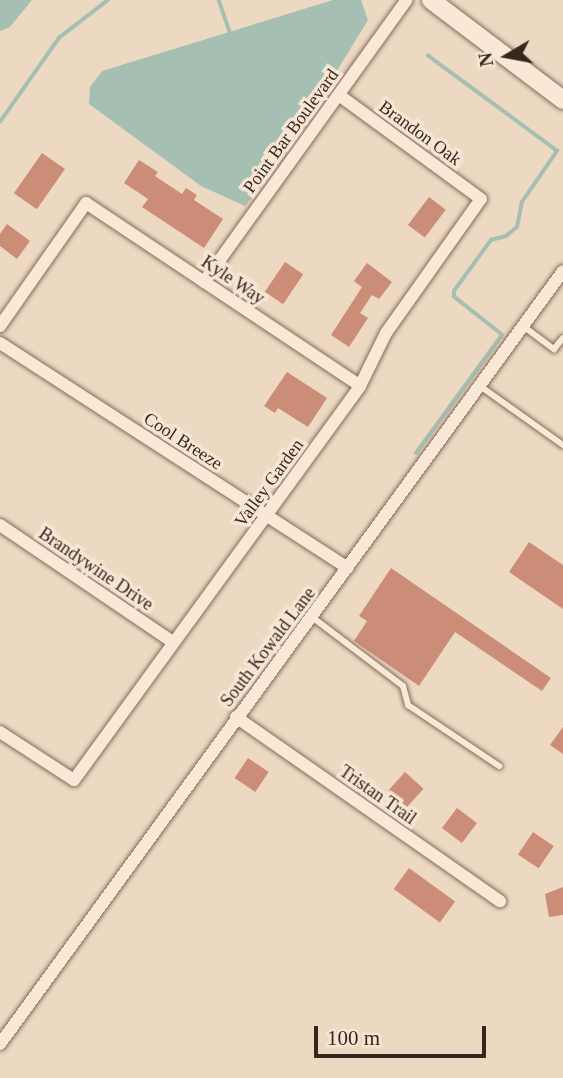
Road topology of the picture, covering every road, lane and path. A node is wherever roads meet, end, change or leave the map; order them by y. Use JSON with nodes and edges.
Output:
{"nodes":[{"id":1,"x":407,"y":0,"type":"edge"},
{"id":2,"x":431,"y":0,"type":"edge"},
{"id":3,"x":339,"y":95,"type":"junction"},
{"id":4,"x":563,"y":100,"type":"edge"},
{"id":5,"x":481,"y":200,"type":"joint"},
{"id":6,"x":563,"y":271,"type":"edge"},
{"id":7,"x":204,"y":282,"type":"junction"},
{"id":8,"x":0,"y":326,"type":"edge"},
{"id":9,"x":523,"y":326,"type":"junction"},
{"id":10,"x":563,"y":338,"type":"edge"},
{"id":11,"x":0,"y":343,"type":"edge"},
{"id":12,"x":360,"y":386,"type":"junction"},
{"id":13,"x":480,"y":386,"type":"junction"},
{"id":14,"x":563,"y":445,"type":"edge"},
{"id":15,"x":268,"y":516,"type":"junction"},
{"id":16,"x":0,"y":525,"type":"edge"},
{"id":17,"x":348,"y":568,"type":"junction"},
{"id":18,"x":312,"y":617,"type":"junction"},
{"id":19,"x":173,"y":642,"type":"junction"},
{"id":20,"x":236,"y":717,"type":"junction"},
{"id":21,"x":0,"y":732,"type":"edge"},
{"id":22,"x":499,"y":766,"type":"dead end"},
{"id":23,"x":500,"y":901,"type":"dead end"},
{"id":24,"x":0,"y":1044,"type":"edge"}],
"edges":[{"from":1,"to":3,"type":"street","name":"Point Bar Boulevard"},
{"from":2,"to":4,"type":"main road"},
{"from":3,"to":5,"type":"street","name":"Brandon Oak"},
{"from":3,"to":7,"type":"street","name":"Point Bar Boulevard"},
{"from":5,"to":12,"type":"street","name":"Valley Garden"},
{"from":6,"to":9,"type":"street","name":"South Kowald Lane"},
{"from":7,"to":8,"type":"street","name":"Kyle Way"},
{"from":7,"to":12,"type":"street","name":"Kyle Way"},
{"from":9,"to":10,"type":"lane"},
{"from":9,"to":13,"type":"street","name":"South Kowald Lane"},
{"from":11,"to":15,"type":"street","name":"Cool Breeze"},
{"from":12,"to":15,"type":"street","name":"Valley Garden"},
{"from":13,"to":14,"type":"lane"},
{"from":13,"to":17,"type":"street","name":"South Kowald Lane"},
{"from":15,"to":17,"type":"street","name":"Cool Breeze"},
{"from":15,"to":19,"type":"street","name":"Valley Garden"},
{"from":16,"to":19,"type":"street","name":"Brandywine Drive"},
{"from":17,"to":18,"type":"street","name":"South Kowald Lane"},
{"from":18,"to":20,"type":"street","name":"South Kowald Lane"},
{"from":18,"to":22,"type":"lane"},
{"from":19,"to":21,"type":"street","name":"Valley Garden"},
{"from":20,"to":23,"type":"street","name":"Tristan Trail"},
{"from":20,"to":24,"type":"street","name":"South Kowald Lane"}]}
